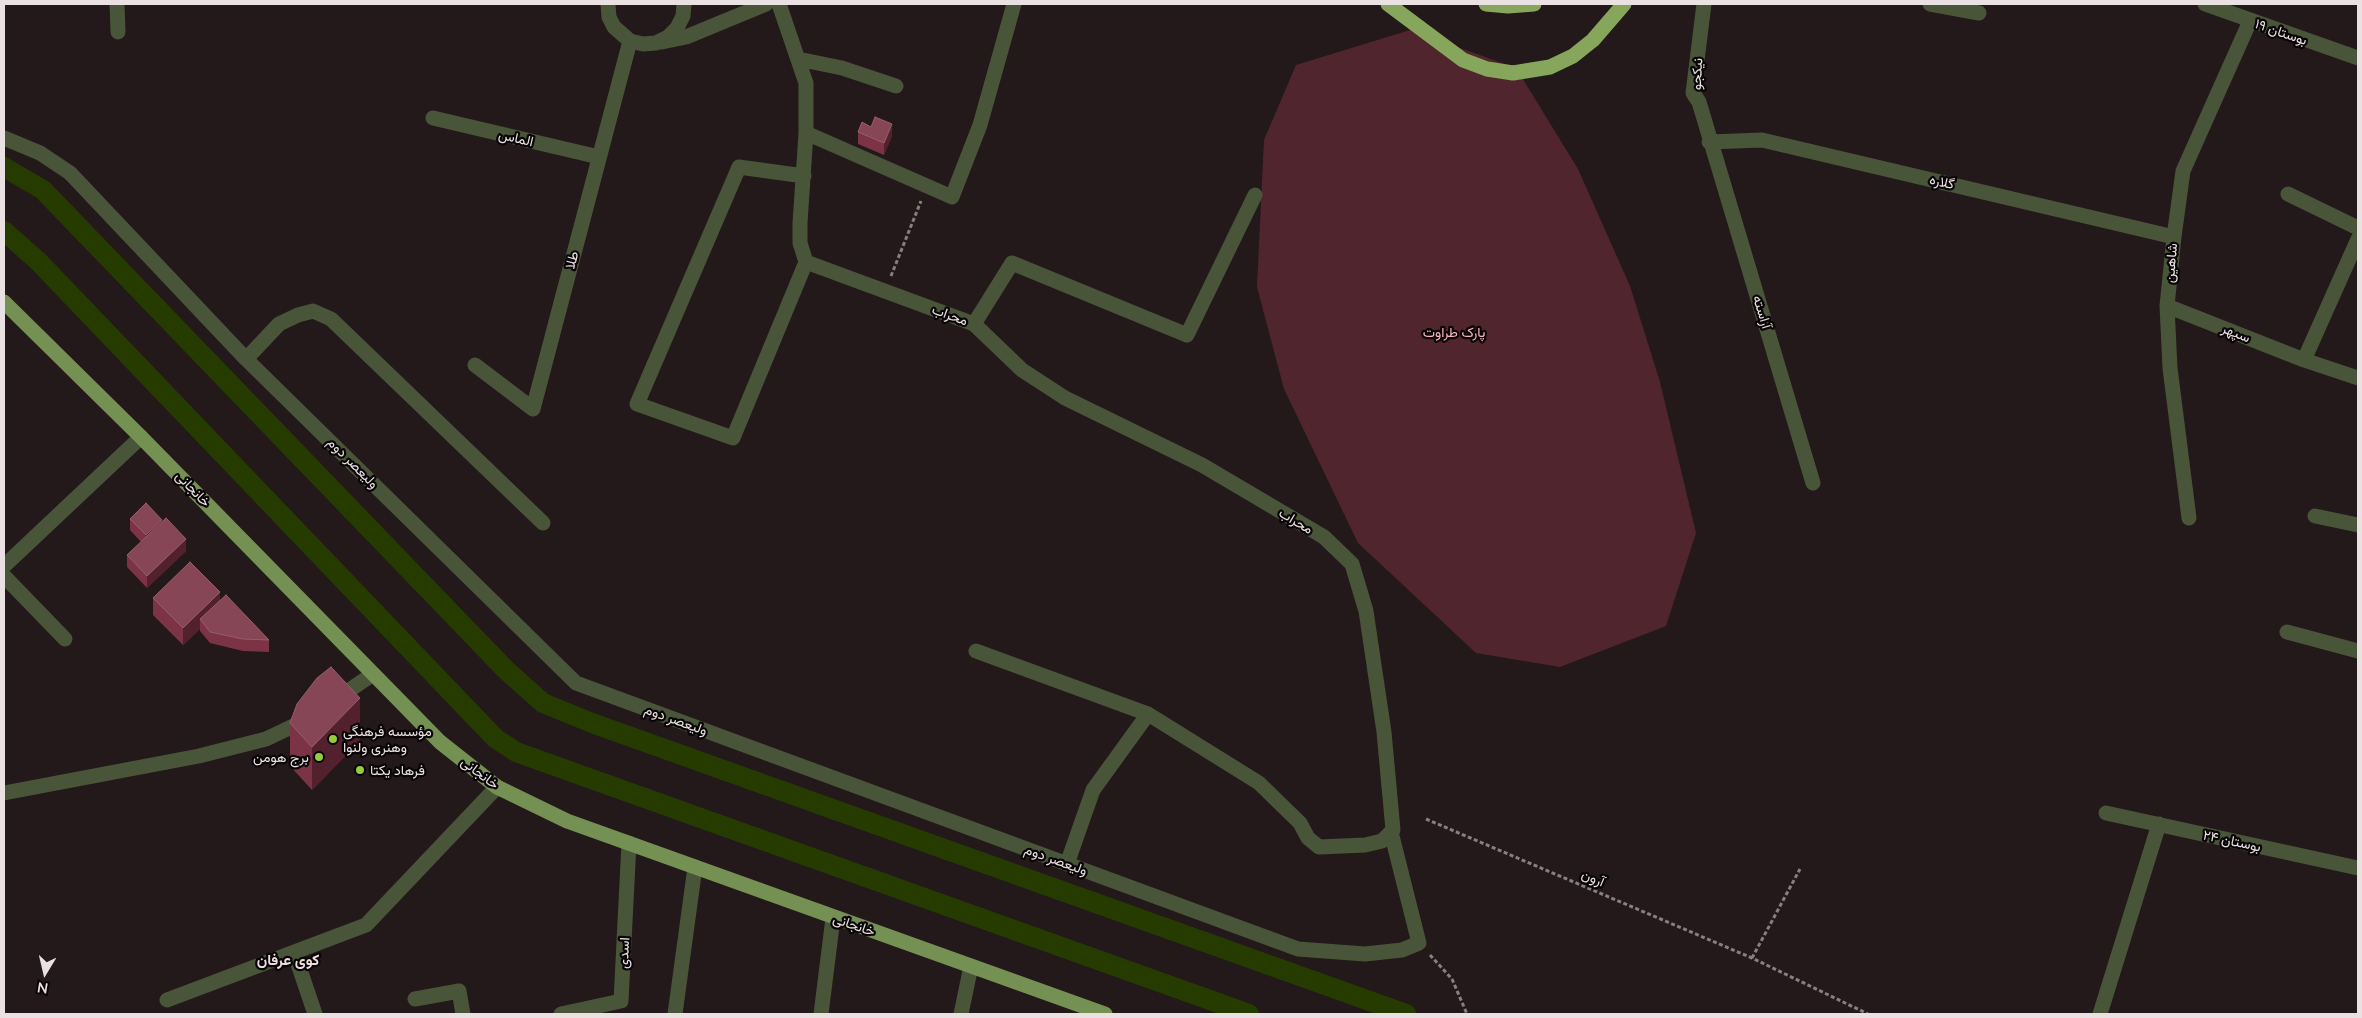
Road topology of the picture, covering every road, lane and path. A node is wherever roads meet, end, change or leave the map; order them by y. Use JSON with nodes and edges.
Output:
{"nodes":[{"id":1,"x":117,"y":4,"type":"edge"},
{"id":2,"x":608,"y":4,"type":"edge"},
{"id":3,"x":684,"y":4,"type":"edge"},
{"id":4,"x":766,"y":4,"type":"edge"},
{"id":5,"x":779,"y":4,"type":"edge"},
{"id":6,"x":1014,"y":4,"type":"edge"},
{"id":7,"x":1388,"y":4,"type":"edge"},
{"id":8,"x":1486,"y":4,"type":"edge"},
{"id":9,"x":1534,"y":4,"type":"edge"},
{"id":10,"x":1624,"y":4,"type":"edge"},
{"id":11,"x":1704,"y":4,"type":"edge"},
{"id":12,"x":1930,"y":4,"type":"edge"},
{"id":13,"x":2205,"y":4,"type":"edge"},
{"id":14,"x":1979,"y":12,"type":"dead end"},
{"id":15,"x":2250,"y":21,"type":"junction"},
{"id":16,"x":118,"y":32,"type":"dead end"},
{"id":17,"x":630,"y":41,"type":"junction"},
{"id":18,"x":656,"y":43,"type":"junction"},
{"id":19,"x":2358,"y":58,"type":"edge"},
{"id":20,"x":798,"y":59,"type":"junction"},
{"id":21,"x":896,"y":86,"type":"dead end"},
{"id":22,"x":433,"y":118,"type":"dead end"},
{"id":23,"x":806,"y":132,"type":"junction"},
{"id":24,"x":4,"y":138,"type":"edge"},
{"id":25,"x":1709,"y":142,"type":"junction"},
{"id":26,"x":600,"y":157,"type":"junction"},
{"id":27,"x":804,"y":176,"type":"junction"},
{"id":28,"x":927,"y":186,"type":"junction"},
{"id":29,"x":2288,"y":194,"type":"dead end"},
{"id":30,"x":1255,"y":195,"type":"dead end"},
{"id":31,"x":2358,"y":228,"type":"edge"},
{"id":32,"x":2174,"y":237,"type":"junction"},
{"id":33,"x":2358,"y":239,"type":"edge"},
{"id":34,"x":806,"y":262,"type":"junction"},
{"id":35,"x":884,"y":291,"type":"junction"},
{"id":36,"x":4,"y":303,"type":"edge"},
{"id":37,"x":2167,"y":306,"type":"junction"},
{"id":38,"x":974,"y":324,"type":"junction"},
{"id":39,"x":246,"y":358,"type":"junction"},
{"id":40,"x":2304,"y":360,"type":"junction"},
{"id":41,"x":476,"y":365,"type":"dead end"},
{"id":42,"x":2358,"y":378,"type":"edge"},
{"id":43,"x":141,"y":437,"type":"junction"},
{"id":44,"x":1812,"y":483,"type":"dead end"},
{"id":45,"x":2315,"y":516,"type":"dead end"},
{"id":46,"x":2189,"y":518,"type":"dead end"},
{"id":47,"x":543,"y":523,"type":"dead end"},
{"id":48,"x":2358,"y":525,"type":"edge"},
{"id":49,"x":4,"y":566,"type":"edge"},
{"id":50,"x":4,"y":576,"type":"edge"},
{"id":51,"x":2287,"y":632,"type":"dead end"},
{"id":52,"x":65,"y":639,"type":"dead end"},
{"id":53,"x":976,"y":650,"type":"dead end"},
{"id":54,"x":2358,"y":651,"type":"edge"},
{"id":55,"x":373,"y":674,"type":"junction"},
{"id":56,"x":1148,"y":714,"type":"junction"},
{"id":57,"x":497,"y":788,"type":"junction"},
{"id":58,"x":4,"y":793,"type":"edge"},
{"id":59,"x":2106,"y":813,"type":"dead end"},
{"id":60,"x":1426,"y":819,"type":"dead end"},
{"id":61,"x":2159,"y":824,"type":"junction"},
{"id":62,"x":1391,"y":832,"type":"junction"},
{"id":63,"x":629,"y":843,"type":"junction"},
{"id":64,"x":1067,"y":864,"type":"junction"},
{"id":65,"x":695,"y":867,"type":"junction"},
{"id":66,"x":2358,"y":868,"type":"edge"},
{"id":67,"x":1800,"y":869,"type":"dead end"},
{"id":68,"x":833,"y":918,"type":"junction"},
{"id":69,"x":1419,"y":943,"type":"junction"},
{"id":70,"x":294,"y":952,"type":"junction"},
{"id":71,"x":1752,"y":958,"type":"junction"},
{"id":72,"x":971,"y":966,"type":"junction"},
{"id":73,"x":415,"y":999,"type":"dead end"},
{"id":74,"x":167,"y":1000,"type":"dead end"},
{"id":75,"x":315,"y":1014,"type":"edge"},
{"id":76,"x":463,"y":1014,"type":"edge"},
{"id":77,"x":561,"y":1014,"type":"edge"},
{"id":78,"x":675,"y":1014,"type":"edge"},
{"id":79,"x":821,"y":1014,"type":"edge"},
{"id":80,"x":961,"y":1014,"type":"edge"},
{"id":81,"x":1105,"y":1014,"type":"edge"},
{"id":82,"x":1467,"y":1014,"type":"edge"},
{"id":83,"x":1868,"y":1014,"type":"edge"},
{"id":84,"x":2100,"y":1014,"type":"edge"}],
"edges":[{"from":1,"to":16,"type":"street"},
{"from":2,"to":17,"type":"street"},
{"from":3,"to":18,"type":"street"},
{"from":4,"to":18,"type":"street"},
{"from":5,"to":20,"type":"street"},
{"from":6,"to":28,"type":"street"},
{"from":7,"to":10,"type":"highway"},
{"from":8,"to":9,"type":"highway"},
{"from":11,"to":25,"type":"street","name":"نیکجو"},
{"from":12,"to":14,"type":"street"},
{"from":13,"to":15,"type":"street","name":"بوستان ۱۹"},
{"from":15,"to":19,"type":"street","name":"بوستان ۱۹"},
{"from":15,"to":32,"type":"street","name":"شاهین"},
{"from":17,"to":18,"type":"street"},
{"from":17,"to":26,"type":"street","name":"طلا"},
{"from":20,"to":21,"type":"street"},
{"from":20,"to":23,"type":"street"},
{"from":22,"to":26,"type":"street","name":"الماس"},
{"from":23,"to":27,"type":"street"},
{"from":23,"to":28,"type":"street"},
{"from":24,"to":39,"type":"street","name":"ولیعصر دوم"},
{"from":25,"to":32,"type":"street","name":"گلاره"},
{"from":25,"to":44,"type":"street","name":"آراسته"},
{"from":26,"to":41,"type":"street","name":"طلا"},
{"from":27,"to":34,"type":"street"},
{"from":27,"to":34,"type":"street"},
{"from":28,"to":35,"type":"path"},
{"from":29,"to":31,"type":"street"},
{"from":30,"to":38,"type":"street"},
{"from":32,"to":37,"type":"street","name":"شاهین"},
{"from":33,"to":40,"type":"street"},
{"from":34,"to":35,"type":"street","name":"محراب"},
{"from":35,"to":38,"type":"street","name":"محراب"},
{"from":36,"to":43,"type":"main road","name":"خانجانی"},
{"from":37,"to":40,"type":"street","name":"سپهر"},
{"from":37,"to":46,"type":"street","name":"شاهین"},
{"from":38,"to":62,"type":"street","name":"محراب"},
{"from":39,"to":47,"type":"street"},
{"from":39,"to":64,"type":"street","name":"ولیعصر دوم"},
{"from":40,"to":42,"type":"street","name":"سپهر"},
{"from":43,"to":49,"type":"street"},
{"from":43,"to":55,"type":"main road","name":"خانجانی"},
{"from":45,"to":48,"type":"street"},
{"from":50,"to":52,"type":"street"},
{"from":51,"to":54,"type":"street"},
{"from":53,"to":56,"type":"street"},
{"from":55,"to":57,"type":"main road","name":"خانجانی"},
{"from":55,"to":58,"type":"street"},
{"from":56,"to":62,"type":"street"},
{"from":56,"to":64,"type":"street"},
{"from":57,"to":63,"type":"main road","name":"خانجانی"},
{"from":57,"to":70,"type":"street"},
{"from":59,"to":61,"type":"street","name":"بوستان ۲۴"},
{"from":60,"to":71,"type":"path","name":"آرون"},
{"from":61,"to":66,"type":"street","name":"بوستان ۲۴"},
{"from":61,"to":84,"type":"street"},
{"from":62,"to":69,"type":"street"},
{"from":63,"to":65,"type":"main road","name":"خانجانی"},
{"from":63,"to":77,"type":"street","name":"اسدی"},
{"from":64,"to":69,"type":"street","name":"ولیعصر دوم"},
{"from":65,"to":68,"type":"main road","name":"خانجانی"},
{"from":65,"to":78,"type":"street"},
{"from":67,"to":71,"type":"path"},
{"from":68,"to":72,"type":"main road","name":"خانجانی"},
{"from":68,"to":79,"type":"street"},
{"from":69,"to":82,"type":"path"},
{"from":70,"to":74,"type":"street"},
{"from":70,"to":75,"type":"street"},
{"from":71,"to":83,"type":"path","name":"آرون"},
{"from":72,"to":80,"type":"street"},
{"from":72,"to":81,"type":"main road","name":"خانجانی"},
{"from":73,"to":76,"type":"street"}]}
